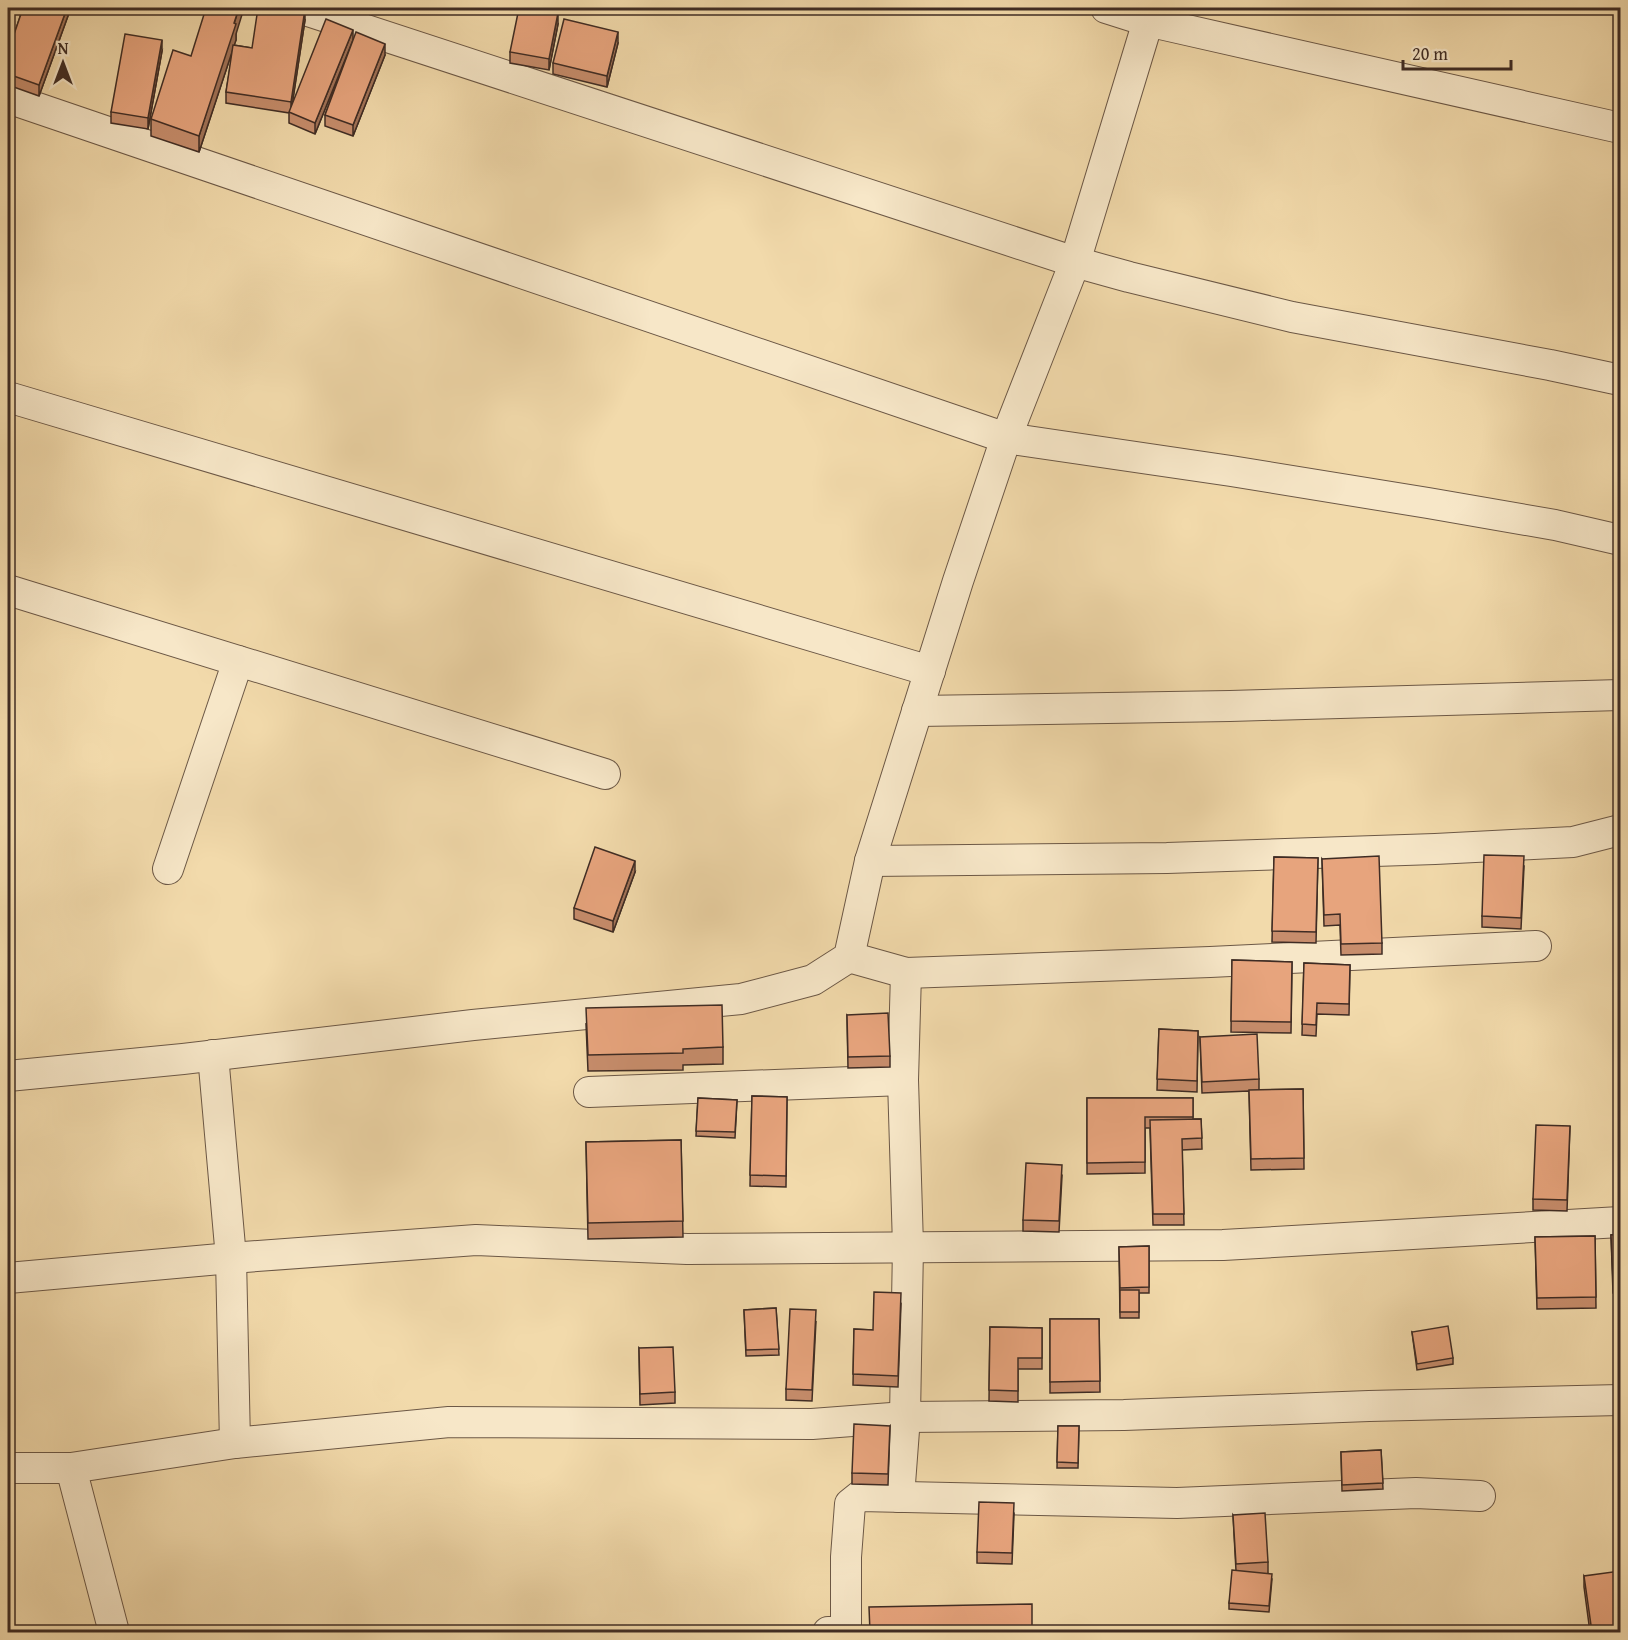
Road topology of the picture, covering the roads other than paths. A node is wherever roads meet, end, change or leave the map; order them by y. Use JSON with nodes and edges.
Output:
{"nodes":[{"id":1,"x":299,"y":8,"type":"edge"},
{"id":2,"x":1106,"y":8,"type":"edge"},
{"id":3,"x":1150,"y":14,"type":"edge"},
{"id":4,"x":8,"y":98,"type":"edge"},
{"id":5,"x":1620,"y":128,"type":"edge"},
{"id":6,"x":1075,"y":262,"type":"junction"},
{"id":7,"x":1620,"y":380,"type":"edge"},
{"id":8,"x":8,"y":397,"type":"edge"},
{"id":9,"x":1006,"y":438,"type":"junction"},
{"id":10,"x":1620,"y":540,"type":"edge"},
{"id":11,"x":8,"y":590,"type":"edge"},
{"id":12,"x":238,"y":661,"type":"junction"},
{"id":13,"x":930,"y":671,"type":"junction"},
{"id":14,"x":1620,"y":695,"type":"edge"},
{"id":15,"x":917,"y":711,"type":"junction"},
{"id":16,"x":604,"y":774,"type":"dead end"},
{"id":17,"x":1620,"y":831,"type":"edge"},
{"id":18,"x":870,"y":861,"type":"junction"},
{"id":19,"x":168,"y":868,"type":"dead end"},
{"id":20,"x":1536,"y":946,"type":"dead end"},
{"id":21,"x":849,"y":957,"type":"junction"},
{"id":22,"x":906,"y":973,"type":"junction"},
{"id":23,"x":213,"y":1055,"type":"junction"},
{"id":24,"x":8,"y":1076,"type":"edge"},
{"id":25,"x":903,"y":1080,"type":"junction"},
{"id":26,"x":589,"y":1092,"type":"dead end"},
{"id":27,"x":1620,"y":1222,"type":"edge"},
{"id":28,"x":908,"y":1246,"type":"junction"},
{"id":29,"x":231,"y":1258,"type":"junction"},
{"id":30,"x":8,"y":1278,"type":"edge"},
{"id":31,"x":1620,"y":1400,"type":"edge"},
{"id":32,"x":905,"y":1417,"type":"junction"},
{"id":33,"x":235,"y":1443,"type":"junction"},
{"id":34,"x":8,"y":1468,"type":"edge"},
{"id":35,"x":70,"y":1468,"type":"junction"},
{"id":36,"x":1480,"y":1496,"type":"dead end"},
{"id":37,"x":899,"y":1497,"type":"junction"},
{"id":38,"x":114,"y":1632,"type":"edge"},
{"id":39,"x":840,"y":1632,"type":"edge"}],
"edges":[{"from":1,"to":6,"type":"street"},
{"from":2,"to":3,"type":"street"},
{"from":3,"to":5,"type":"street"},
{"from":3,"to":6,"type":"street"},
{"from":4,"to":9,"type":"street"},
{"from":6,"to":7,"type":"street"},
{"from":6,"to":9,"type":"street"},
{"from":8,"to":13,"type":"street"},
{"from":9,"to":10,"type":"street"},
{"from":9,"to":13,"type":"street"},
{"from":11,"to":12,"type":"street"},
{"from":12,"to":16,"type":"street"},
{"from":12,"to":19,"type":"street"},
{"from":13,"to":15,"type":"street"},
{"from":14,"to":15,"type":"street"},
{"from":15,"to":18,"type":"street"},
{"from":17,"to":18,"type":"street"},
{"from":18,"to":21,"type":"street"},
{"from":20,"to":22,"type":"street"},
{"from":21,"to":22,"type":"street"},
{"from":21,"to":23,"type":"street"},
{"from":22,"to":25,"type":"street"},
{"from":23,"to":24,"type":"street"},
{"from":23,"to":29,"type":"street"},
{"from":25,"to":26,"type":"street"},
{"from":25,"to":28,"type":"street"},
{"from":27,"to":28,"type":"street"},
{"from":28,"to":29,"type":"street"},
{"from":28,"to":32,"type":"street"},
{"from":29,"to":30,"type":"street"},
{"from":29,"to":33,"type":"street"},
{"from":31,"to":32,"type":"street"},
{"from":32,"to":33,"type":"street"},
{"from":32,"to":37,"type":"street"},
{"from":33,"to":35,"type":"street"},
{"from":34,"to":35,"type":"street"},
{"from":35,"to":38,"type":"street"},
{"from":36,"to":37,"type":"street"},
{"from":37,"to":39,"type":"street"}]}
